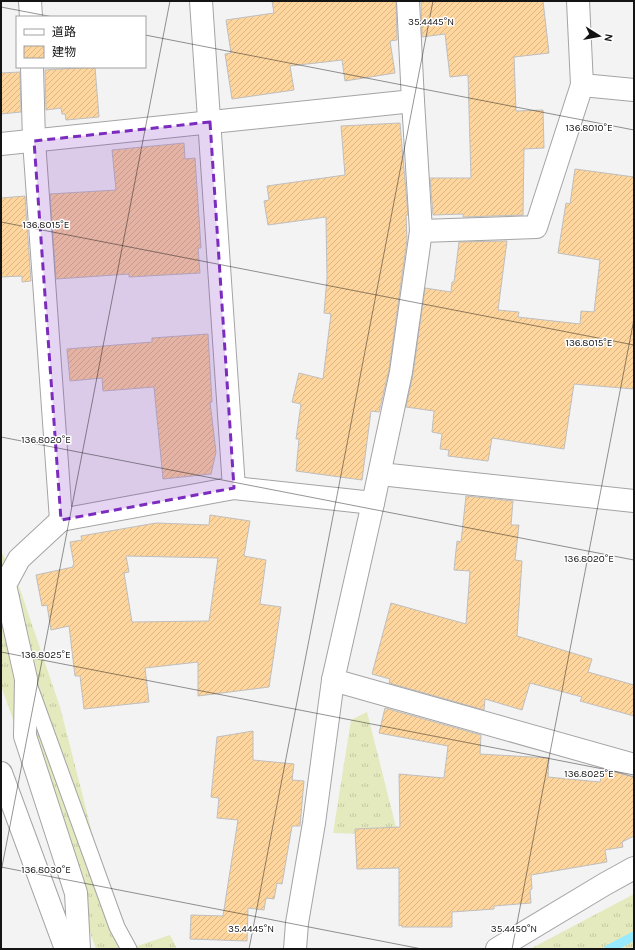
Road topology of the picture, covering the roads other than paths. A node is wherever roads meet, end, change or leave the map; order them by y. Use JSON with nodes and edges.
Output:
{"nodes":[{"id":1,"x":30,"y":1,"type":"edge"},
{"id":2,"x":201,"y":1,"type":"edge"},
{"id":3,"x":408,"y":1,"type":"edge"},
{"id":4,"x":578,"y":1,"type":"edge"},
{"id":5,"x":31,"y":16,"type":"edge"},
{"id":6,"x":32,"y":68,"type":"edge"},
{"id":7,"x":582,"y":85,"type":"junction"},
{"id":8,"x":634,"y":90,"type":"edge"},
{"id":9,"x":412,"y":101,"type":"junction"},
{"id":10,"x":210,"y":122,"type":"junction"},
{"id":11,"x":34,"y":141,"type":"junction"},
{"id":12,"x":1,"y":144,"type":"edge"},
{"id":13,"x":421,"y":231,"type":"junction"},
{"id":14,"x":380,"y":474,"type":"junction"},
{"id":15,"x":234,"y":488,"type":"junction"},
{"id":16,"x":634,"y":501,"type":"edge"},
{"id":17,"x":373,"y":503,"type":"junction"},
{"id":18,"x":61,"y":520,"type":"junction"},
{"id":19,"x":26,"y":679,"type":"junction"},
{"id":20,"x":333,"y":680,"type":"junction"},
{"id":21,"x":634,"y":765,"type":"edge"},
{"id":22,"x":1,"y":773,"type":"edge"},
{"id":23,"x":634,"y":868,"type":"edge"},
{"id":24,"x":66,"y":949,"type":"edge"},
{"id":25,"x":79,"y":949,"type":"edge"},
{"id":26,"x":129,"y":949,"type":"edge"},
{"id":27,"x":295,"y":949,"type":"edge"},
{"id":28,"x":497,"y":949,"type":"edge"}],
"edges":[{"from":1,"to":5,"type":"street"},
{"from":2,"to":10,"type":"street"},
{"from":3,"to":9,"type":"street"},
{"from":4,"to":7,"type":"street"},
{"from":6,"to":11,"type":"street"},
{"from":7,"to":8,"type":"street"},
{"from":7,"to":13,"type":"street"},
{"from":9,"to":10,"type":"street"},
{"from":9,"to":13,"type":"street"},
{"from":10,"to":11,"type":"street"},
{"from":10,"to":15,"type":"street"},
{"from":11,"to":12,"type":"street"},
{"from":11,"to":18,"type":"street"},
{"from":13,"to":14,"type":"street"},
{"from":14,"to":16,"type":"street"},
{"from":14,"to":17,"type":"street"},
{"from":15,"to":17,"type":"street"},
{"from":15,"to":18,"type":"street"},
{"from":17,"to":20,"type":"street"},
{"from":18,"to":19,"type":"street"},
{"from":19,"to":25,"type":"street"},
{"from":19,"to":26,"type":"lane"},
{"from":20,"to":21,"type":"street"},
{"from":20,"to":27,"type":"street"},
{"from":22,"to":24,"type":"street"},
{"from":23,"to":28,"type":"street"}]}
